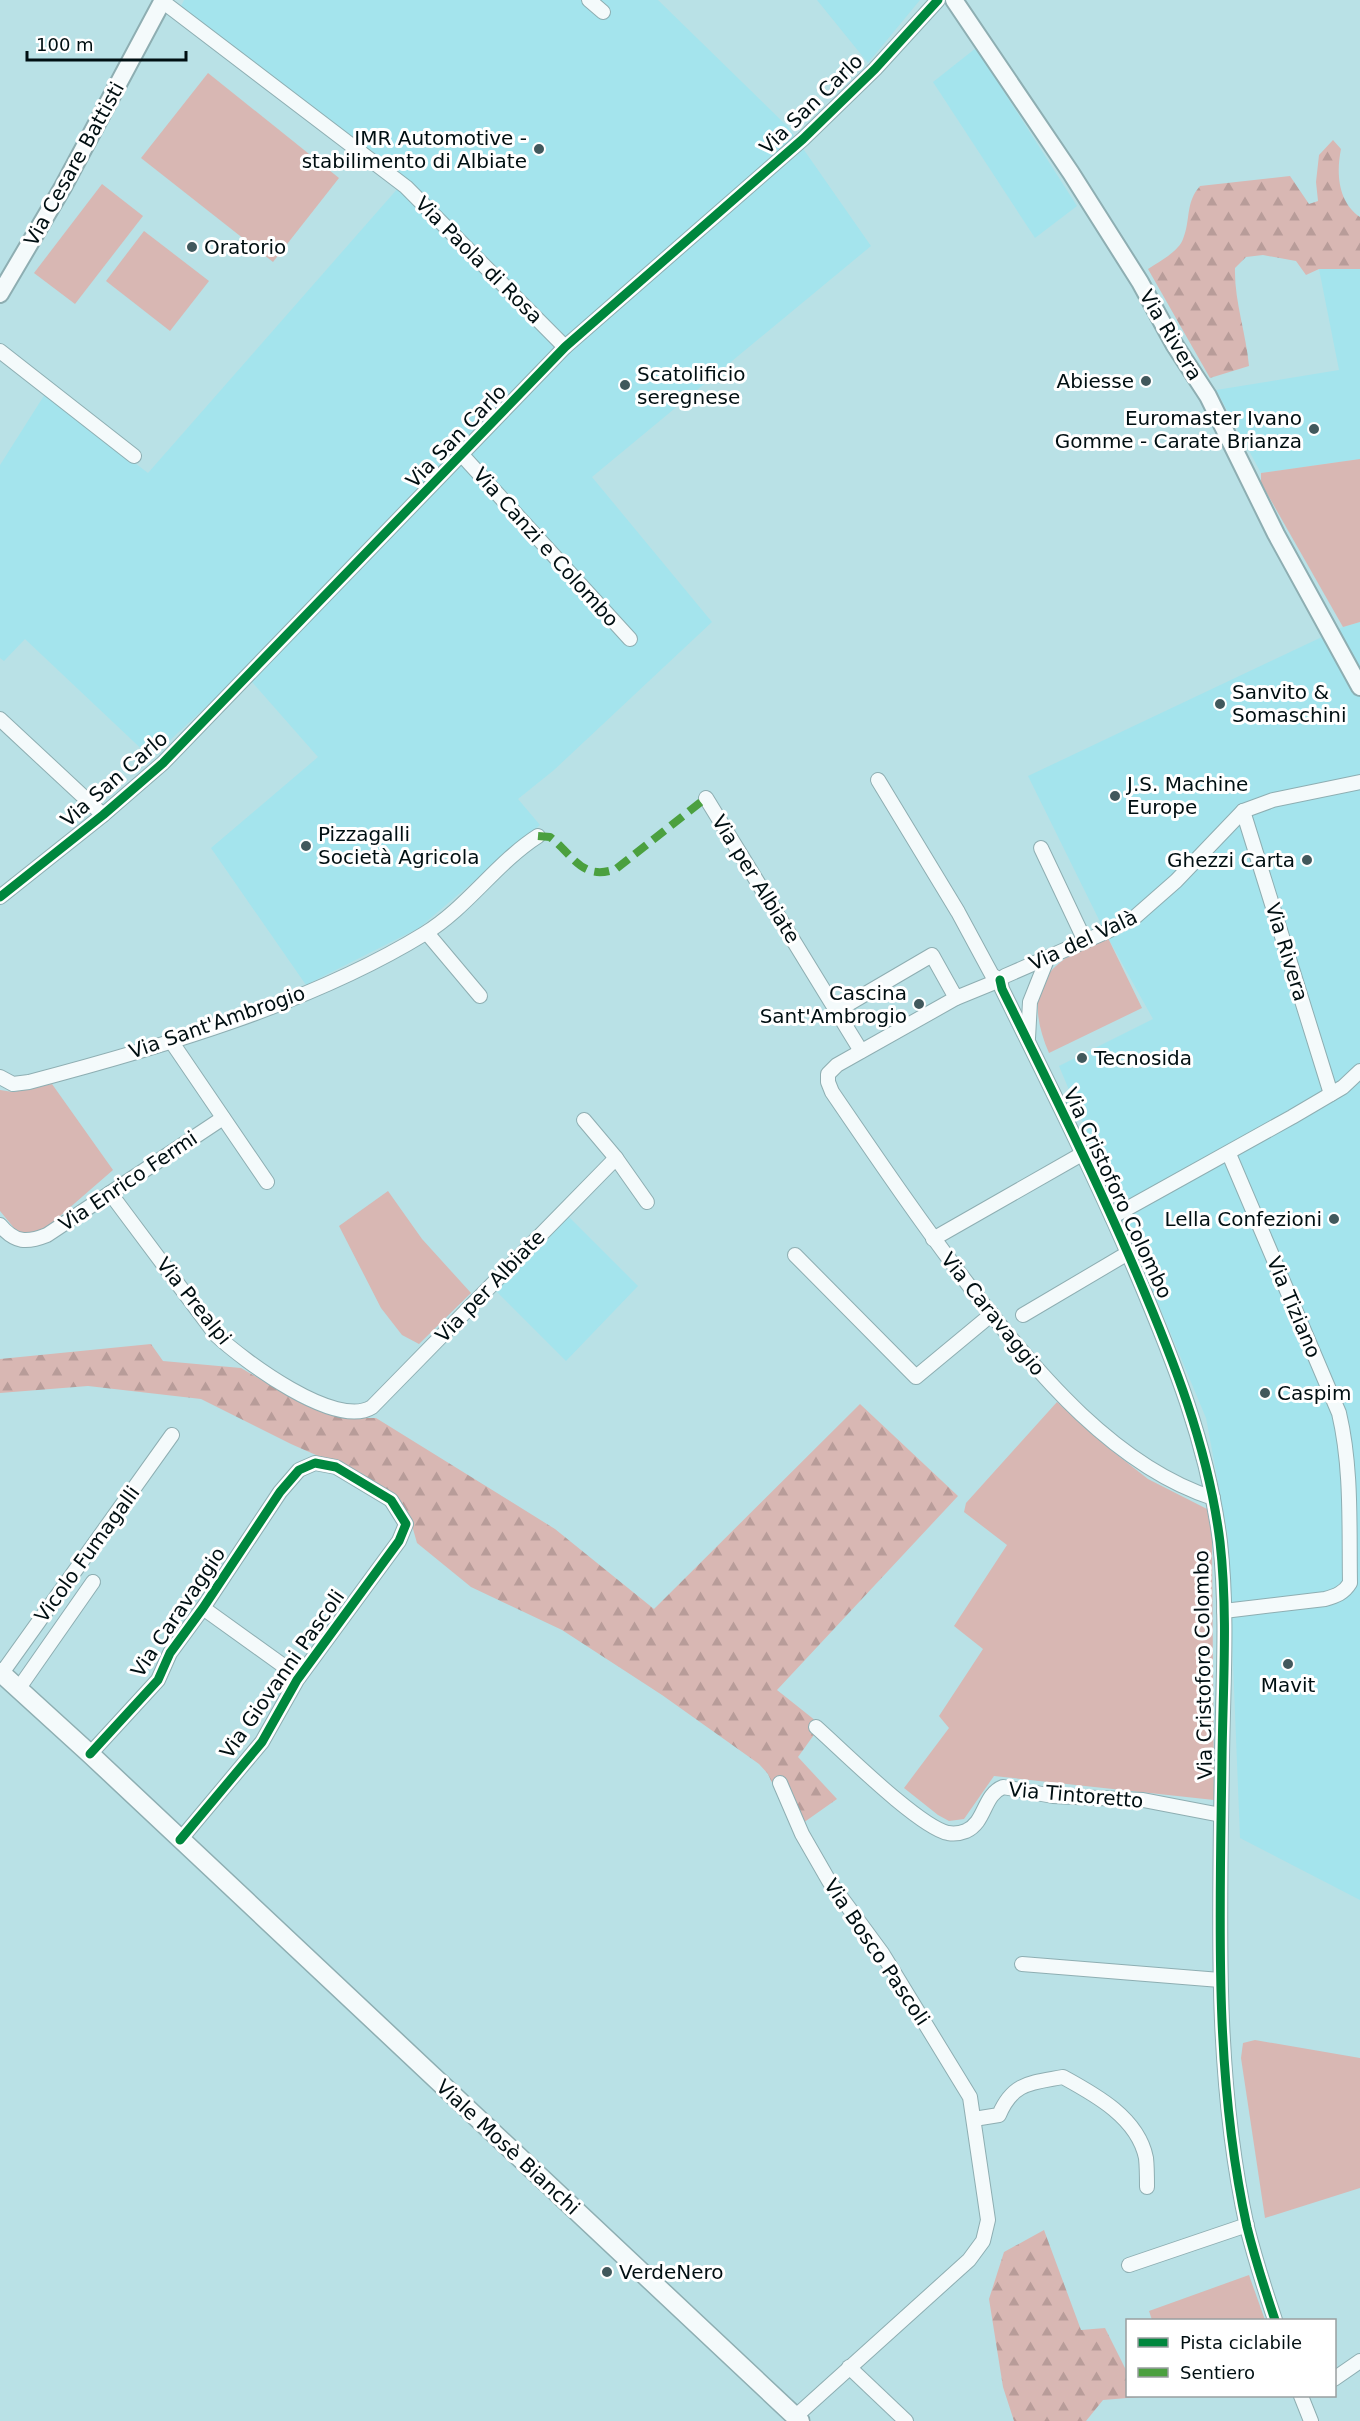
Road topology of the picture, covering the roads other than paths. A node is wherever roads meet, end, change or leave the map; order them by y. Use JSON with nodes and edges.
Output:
{"nodes":[{"id":1,"x":590,"y":0,"type":"edge"},
{"id":2,"x":938,"y":0,"type":"edge"},
{"id":3,"x":954,"y":0,"type":"edge"},
{"id":4,"x":163,"y":1,"type":"edge"},
{"id":5,"x":603,"y":12,"type":"dead end"},
{"id":6,"x":0,"y":294,"type":"edge"},
{"id":7,"x":565,"y":347,"type":"junction"},
{"id":8,"x":0,"y":351,"type":"edge"},
{"id":9,"x":462,"y":455,"type":"junction"},
{"id":10,"x":134,"y":456,"type":"dead end"},
{"id":11,"x":630,"y":639,"type":"dead end"},
{"id":12,"x":1360,"y":687,"type":"edge"},
{"id":13,"x":0,"y":719,"type":"edge"},
{"id":14,"x":878,"y":780,"type":"dead end"},
{"id":15,"x":1360,"y":782,"type":"edge"},
{"id":16,"x":706,"y":798,"type":"dead end"},
{"id":17,"x":1243,"y":810,"type":"junction"},
{"id":18,"x":103,"y":815,"type":"junction"},
{"id":19,"x":538,"y":836,"type":"dead end"},
{"id":20,"x":1041,"y":848,"type":"dead end"},
{"id":21,"x":0,"y":897,"type":"edge"},
{"id":22,"x":427,"y":933,"type":"junction"},
{"id":23,"x":1085,"y":941,"type":"junction"},
{"id":24,"x":1048,"y":957,"type":"junction"},
{"id":25,"x":1000,"y":980,"type":"junction"},
{"id":26,"x":480,"y":996,"type":"dead end"},
{"id":27,"x":956,"y":998,"type":"junction"},
{"id":28,"x":838,"y":1010,"type":"junction"},
{"id":29,"x":1028,"y":1040,"type":"junction"},
{"id":30,"x":171,"y":1041,"type":"junction"},
{"id":31,"x":861,"y":1051,"type":"junction"},
{"id":32,"x":1360,"y":1071,"type":"edge"},
{"id":33,"x":0,"y":1077,"type":"edge"},
{"id":34,"x":827,"y":1078,"type":"joint"},
{"id":35,"x":1331,"y":1094,"type":"junction"},
{"id":36,"x":223,"y":1118,"type":"junction"},
{"id":37,"x":584,"y":1120,"type":"dead end"},
{"id":38,"x":1082,"y":1154,"type":"junction"},
{"id":39,"x":1229,"y":1154,"type":"junction"},
{"id":40,"x":615,"y":1158,"type":"junction"},
{"id":41,"x":267,"y":1182,"type":"dead end"},
{"id":42,"x":110,"y":1193,"type":"junction"},
{"id":43,"x":647,"y":1202,"type":"dead end"},
{"id":44,"x":1112,"y":1217,"type":"junction"},
{"id":45,"x":0,"y":1225,"type":"edge"},
{"id":46,"x":933,"y":1239,"type":"junction"},
{"id":47,"x":1128,"y":1253,"type":"junction"},
{"id":48,"x":795,"y":1255,"type":"dead end"},
{"id":49,"x":992,"y":1314,"type":"junction"},
{"id":50,"x":1023,"y":1315,"type":"dead end"},
{"id":51,"x":363,"y":1413,"type":"joint"},
{"id":52,"x":172,"y":1435,"type":"dead end"},
{"id":53,"x":315,"y":1463,"type":"joint"},
{"id":54,"x":1213,"y":1498,"type":"junction"},
{"id":55,"x":93,"y":1582,"type":"dead end"},
{"id":56,"x":203,"y":1608,"type":"junction"},
{"id":57,"x":1224,"y":1611,"type":"junction"},
{"id":58,"x":1,"y":1672,"type":"edge"},
{"id":59,"x":299,"y":1677,"type":"junction"},
{"id":60,"x":19,"y":1688,"type":"junction"},
{"id":61,"x":816,"y":1727,"type":"dead end"},
{"id":62,"x":90,"y":1754,"type":"junction"},
{"id":63,"x":780,"y":1783,"type":"dead end"},
{"id":64,"x":1221,"y":1815,"type":"junction"},
{"id":65,"x":180,"y":1840,"type":"junction"},
{"id":66,"x":1022,"y":1964,"type":"dead end"},
{"id":67,"x":1220,"y":1980,"type":"junction"},
{"id":68,"x":974,"y":2119,"type":"junction"},
{"id":69,"x":1147,"y":2187,"type":"dead end"},
{"id":70,"x":1247,"y":2225,"type":"junction"},
{"id":71,"x":1129,"y":2265,"type":"dead end"},
{"id":72,"x":1275,"y":2319,"type":"edge"},
{"id":73,"x":1360,"y":2361,"type":"edge"},
{"id":74,"x":849,"y":2367,"type":"junction"},
{"id":75,"x":1336,"y":2378,"type":"edge"},
{"id":76,"x":1302,"y":2397,"type":"edge"},
{"id":77,"x":797,"y":2419,"type":"edge"},
{"id":78,"x":906,"y":2421,"type":"edge"},
{"id":79,"x":1311,"y":2421,"type":"edge"}],
"edges":[{"from":1,"to":5,"type":"street"},
{"from":2,"to":7,"type":"street","name":"Via San Carlo"},
{"from":3,"to":12,"type":"street","name":"Via Rivera"},
{"from":4,"to":6,"type":"street","name":"Via Cesare Battisti"},
{"from":4,"to":7,"type":"street","name":"Via Paola di Rosa"},
{"from":7,"to":9,"type":"street","name":"Via San Carlo"},
{"from":8,"to":10,"type":"street"},
{"from":9,"to":11,"type":"street","name":"Via Canzi e Colombo"},
{"from":9,"to":18,"type":"street","name":"Via San Carlo"},
{"from":13,"to":18,"type":"street"},
{"from":14,"to":25,"type":"street"},
{"from":15,"to":17,"type":"street","name":"Via del Valà"},
{"from":16,"to":28,"type":"street","name":"Via per Albiate"},
{"from":17,"to":23,"type":"street","name":"Via del Valà"},
{"from":17,"to":35,"type":"street","name":"Via Rivera"},
{"from":18,"to":21,"type":"street","name":"Via San Carlo"},
{"from":19,"to":22,"type":"street"},
{"from":20,"to":23,"type":"street"},
{"from":22,"to":26,"type":"street"},
{"from":22,"to":30,"type":"street","name":"Via Sant'Ambrogio"},
{"from":23,"to":24,"type":"street","name":"Via del Valà"},
{"from":24,"to":25,"type":"street","name":"Via del Valà"},
{"from":24,"to":29,"type":"street","name":"Via Cristoforo Colombo"},
{"from":25,"to":27,"type":"street","name":"Via del Valà"},
{"from":25,"to":29,"type":"street"},
{"from":27,"to":28,"type":"street"},
{"from":27,"to":31,"type":"street","name":"Via del Valà"},
{"from":28,"to":31,"type":"street","name":"Via per Albiate"},
{"from":29,"to":38,"type":"street","name":"Via Cristoforo Colombo"},
{"from":30,"to":33,"type":"street","name":"Via Sant'Ambrogio"},
{"from":30,"to":36,"type":"street"},
{"from":31,"to":34,"type":"street","name":"Via del Valà"},
{"from":32,"to":35,"type":"street"},
{"from":34,"to":46,"type":"street","name":"Via Caravaggio"},
{"from":35,"to":39,"type":"street"},
{"from":36,"to":41,"type":"street"},
{"from":36,"to":42,"type":"street","name":"Via Enrico Fermi"},
{"from":37,"to":40,"type":"street"},
{"from":38,"to":44,"type":"street","name":"Via Cristoforo Colombo"},
{"from":38,"to":46,"type":"street"},
{"from":39,"to":44,"type":"street"},
{"from":39,"to":57,"type":"street","name":"Via Tiziano"},
{"from":40,"to":43,"type":"street"},
{"from":40,"to":51,"type":"street","name":"Via per Albiate"},
{"from":42,"to":45,"type":"street","name":"Via Enrico Fermi"},
{"from":42,"to":51,"type":"street","name":"Via Prealpi"},
{"from":44,"to":47,"type":"street","name":"Via Cristoforo Colombo"},
{"from":46,"to":49,"type":"street","name":"Via Caravaggio"},
{"from":47,"to":50,"type":"street"},
{"from":47,"to":54,"type":"street","name":"Via Cristoforo Colombo"},
{"from":48,"to":49,"type":"street"},
{"from":49,"to":54,"type":"street","name":"Via Caravaggio"},
{"from":52,"to":58,"type":"street","name":"Vicolo Fumagalli"},
{"from":53,"to":56,"type":"street","name":"Via Caravaggio"},
{"from":53,"to":59,"type":"street","name":"Via Giovanni Pascoli"},
{"from":54,"to":57,"type":"street","name":"Via Cristoforo Colombo"},
{"from":55,"to":60,"type":"street"},
{"from":56,"to":59,"type":"street"},
{"from":56,"to":62,"type":"street","name":"Via Caravaggio"},
{"from":57,"to":64,"type":"street","name":"Via Cristoforo Colombo"},
{"from":58,"to":60,"type":"main road","name":"Viale Mosè Bianchi"},
{"from":59,"to":65,"type":"street","name":"Via Giovanni Pascoli"},
{"from":60,"to":62,"type":"main road","name":"Viale Mosè Bianchi"},
{"from":61,"to":64,"type":"street","name":"Via Tintoretto"},
{"from":62,"to":65,"type":"main road","name":"Viale Mosè Bianchi"},
{"from":63,"to":68,"type":"street","name":"Via Bosco Pascoli"},
{"from":64,"to":67,"type":"street","name":"Via Cristoforo Colombo"},
{"from":65,"to":77,"type":"main road","name":"Viale Mosè Bianchi"},
{"from":66,"to":67,"type":"street"},
{"from":67,"to":70,"type":"street","name":"Via Cristoforo Colombo"},
{"from":68,"to":69,"type":"street"},
{"from":68,"to":74,"type":"street","name":"Via Bosco Pascoli"},
{"from":70,"to":71,"type":"street"},
{"from":70,"to":72,"type":"street","name":"Via Cristoforo Colombo"},
{"from":73,"to":75,"type":"street"},
{"from":74,"to":77,"type":"street","name":"Via Bosco Pascoli"},
{"from":74,"to":78,"type":"street"},
{"from":76,"to":79,"type":"street"}]}
